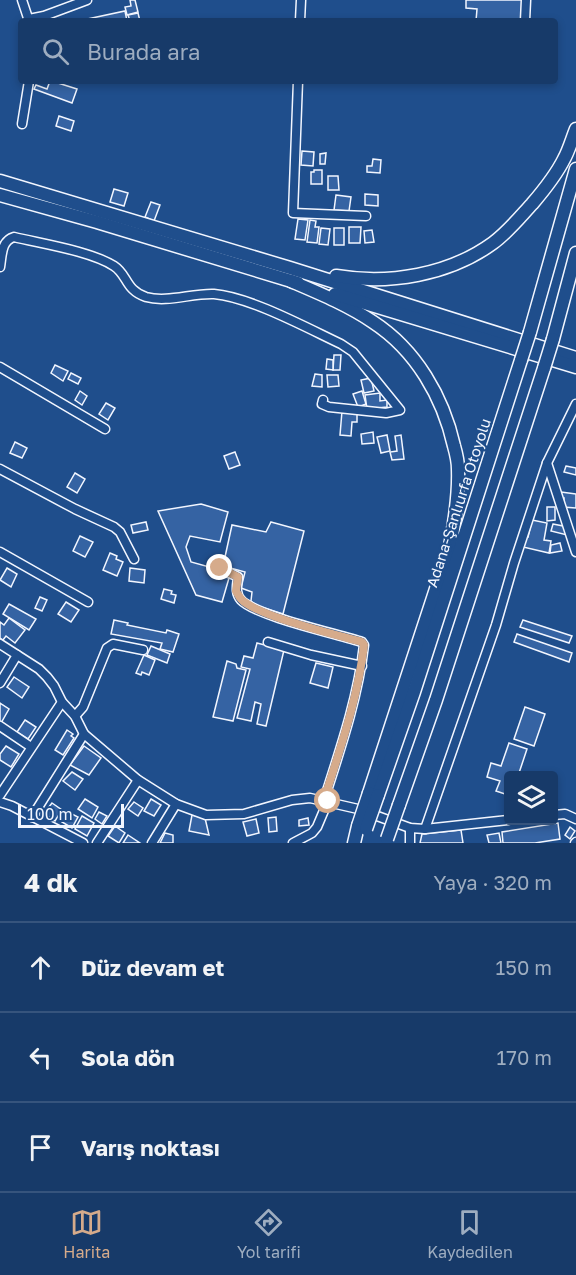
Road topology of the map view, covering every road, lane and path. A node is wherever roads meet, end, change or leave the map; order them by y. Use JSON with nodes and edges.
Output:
{"nodes":[{"id":1,"x":22,"y":0,"type":"edge"},
{"id":2,"x":87,"y":0,"type":"edge"},
{"id":3,"x":301,"y":0,"type":"edge"},
{"id":4,"x":526,"y":0,"type":"edge"},
{"id":5,"x":28,"y":18,"type":"edge"},
{"id":6,"x":36,"y":18,"type":"edge"},
{"id":7,"x":300,"y":18,"type":"edge"},
{"id":8,"x":525,"y":18,"type":"edge"},
{"id":9,"x":29,"y":84,"type":"edge"},
{"id":10,"x":298,"y":84,"type":"edge"},
{"id":11,"x":22,"y":124,"type":"dead end"},
{"id":12,"x":576,"y":129,"type":"edge"},
{"id":13,"x":576,"y":169,"type":"edge"},
{"id":14,"x":0,"y":180,"type":"edge"},
{"id":15,"x":0,"y":195,"type":"edge"},
{"id":16,"x":366,"y":216,"type":"dead end"},
{"id":17,"x":576,"y":253,"type":"edge"},
{"id":18,"x":576,"y":266,"type":"edge"},
{"id":19,"x":0,"y":267,"type":"edge"},
{"id":20,"x":291,"y":274,"type":"junction"},
{"id":21,"x":553,"y":339,"type":"junction"},
{"id":22,"x":576,"y":358,"type":"edge"},
{"id":23,"x":0,"y":367,"type":"edge"},
{"id":24,"x":576,"y":367,"type":"edge"},
{"id":25,"x":322,"y":400,"type":"dead end"},
{"id":26,"x":576,"y":404,"type":"edge"},
{"id":27,"x":105,"y":429,"type":"dead end"},
{"id":28,"x":547,"y":462,"type":"junction"},
{"id":29,"x":0,"y":468,"type":"edge"},
{"id":30,"x":0,"y":552,"type":"edge"},
{"id":31,"x":576,"y":552,"type":"edge"},
{"id":32,"x":134,"y":559,"type":"dead end"},
{"id":33,"x":220,"y":568,"type":"dead end"},
{"id":34,"x":88,"y":602,"type":"dead end"},
{"id":35,"x":268,"y":642,"type":"dead end"},
{"id":36,"x":0,"y":644,"type":"edge"},
{"id":37,"x":143,"y":650,"type":"dead end"},
{"id":38,"x":17,"y":655,"type":"junction"},
{"id":39,"x":362,"y":666,"type":"junction"},
{"id":40,"x":0,"y":683,"type":"edge"},
{"id":41,"x":62,"y":702,"type":"junction"},
{"id":42,"x":75,"y":716,"type":"junction"},
{"id":43,"x":0,"y":726,"type":"edge"},
{"id":44,"x":84,"y":734,"type":"junction"},
{"id":45,"x":31,"y":747,"type":"junction"},
{"id":46,"x":138,"y":780,"type":"junction"},
{"id":47,"x":373,"y":794,"type":"junction"},
{"id":48,"x":0,"y":795,"type":"edge"},
{"id":49,"x":326,"y":801,"type":"junction"},
{"id":50,"x":0,"y":802,"type":"edge"},
{"id":51,"x":176,"y":804,"type":"junction"},
{"id":52,"x":558,"y":815,"type":"edge"},
{"id":53,"x":32,"y":817,"type":"junction"},
{"id":54,"x":576,"y":819,"type":"edge"},
{"id":55,"x":504,"y":820,"type":"edge"},
{"id":56,"x":362,"y":828,"type":"junction"},
{"id":57,"x":410,"y":828,"type":"junction"},
{"id":58,"x":425,"y":829,"type":"junction"},
{"id":59,"x":386,"y":841,"type":"edge"},
{"id":60,"x":84,"y":843,"type":"edge"},
{"id":61,"x":97,"y":843,"type":"edge"},
{"id":62,"x":152,"y":843,"type":"edge"},
{"id":63,"x":294,"y":843,"type":"edge"},
{"id":64,"x":354,"y":843,"type":"edge"},
{"id":65,"x":359,"y":843,"type":"edge"},
{"id":66,"x":410,"y":843,"type":"edge"}],
"edges":[{"from":1,"to":5,"type":"street"},
{"from":2,"to":6,"type":"street"},
{"from":3,"to":7,"type":"street"},
{"from":4,"to":8,"type":"street"},
{"from":9,"to":11,"type":"street"},
{"from":10,"to":16,"type":"street"},
{"from":12,"to":20,"type":"highway"},
{"from":13,"to":47,"type":"highway","name":"Adana-Şanlıurfa Otoyolu","bridge":true},
{"from":14,"to":20,"type":"highway"},
{"from":15,"to":20,"type":"highway"},
{"from":17,"to":21,"type":"highway"},
{"from":18,"to":21,"type":"highway"},
{"from":19,"to":25,"type":"street"},
{"from":20,"to":22,"type":"highway"},
{"from":20,"to":24,"type":"highway"},
{"from":20,"to":47,"type":"highway"},
{"from":21,"to":59,"type":"highway","bridge":true},
{"from":23,"to":27,"type":"street"},
{"from":26,"to":28,"type":"street"},
{"from":28,"to":31,"type":"street"},
{"from":28,"to":58,"type":"street"},
{"from":29,"to":32,"type":"street"},
{"from":30,"to":34,"type":"street"},
{"from":33,"to":39,"type":"street"},
{"from":35,"to":39,"type":"street"},
{"from":36,"to":38,"type":"street"},
{"from":37,"to":42,"type":"street"},
{"from":38,"to":40,"type":"street"},
{"from":38,"to":41,"type":"street"},
{"from":39,"to":49,"type":"street"},
{"from":41,"to":42,"type":"street"},
{"from":41,"to":45,"type":"street"},
{"from":42,"to":44,"type":"street"},
{"from":43,"to":45,"type":"street"},
{"from":44,"to":46,"type":"street"},
{"from":44,"to":53,"type":"street"},
{"from":45,"to":48,"type":"street"},
{"from":46,"to":51,"type":"street"},
{"from":46,"to":61,"type":"street"},
{"from":47,"to":56,"type":"highway","name":"Adana-Şanlıurfa Otoyolu","bridge":true},
{"from":49,"to":51,"type":"street"},
{"from":49,"to":57,"type":"street"},
{"from":49,"to":63,"type":"street"},
{"from":50,"to":53,"type":"street"},
{"from":51,"to":62,"type":"street"},
{"from":52,"to":54,"type":"street"},
{"from":53,"to":60,"type":"street"},
{"from":55,"to":58,"type":"street"},
{"from":56,"to":64,"type":"highway"},
{"from":56,"to":65,"type":"highway","name":"Adana-Şanlıurfa Otoyolu"},
{"from":57,"to":58,"type":"street"},
{"from":57,"to":66,"type":"street"}]}
